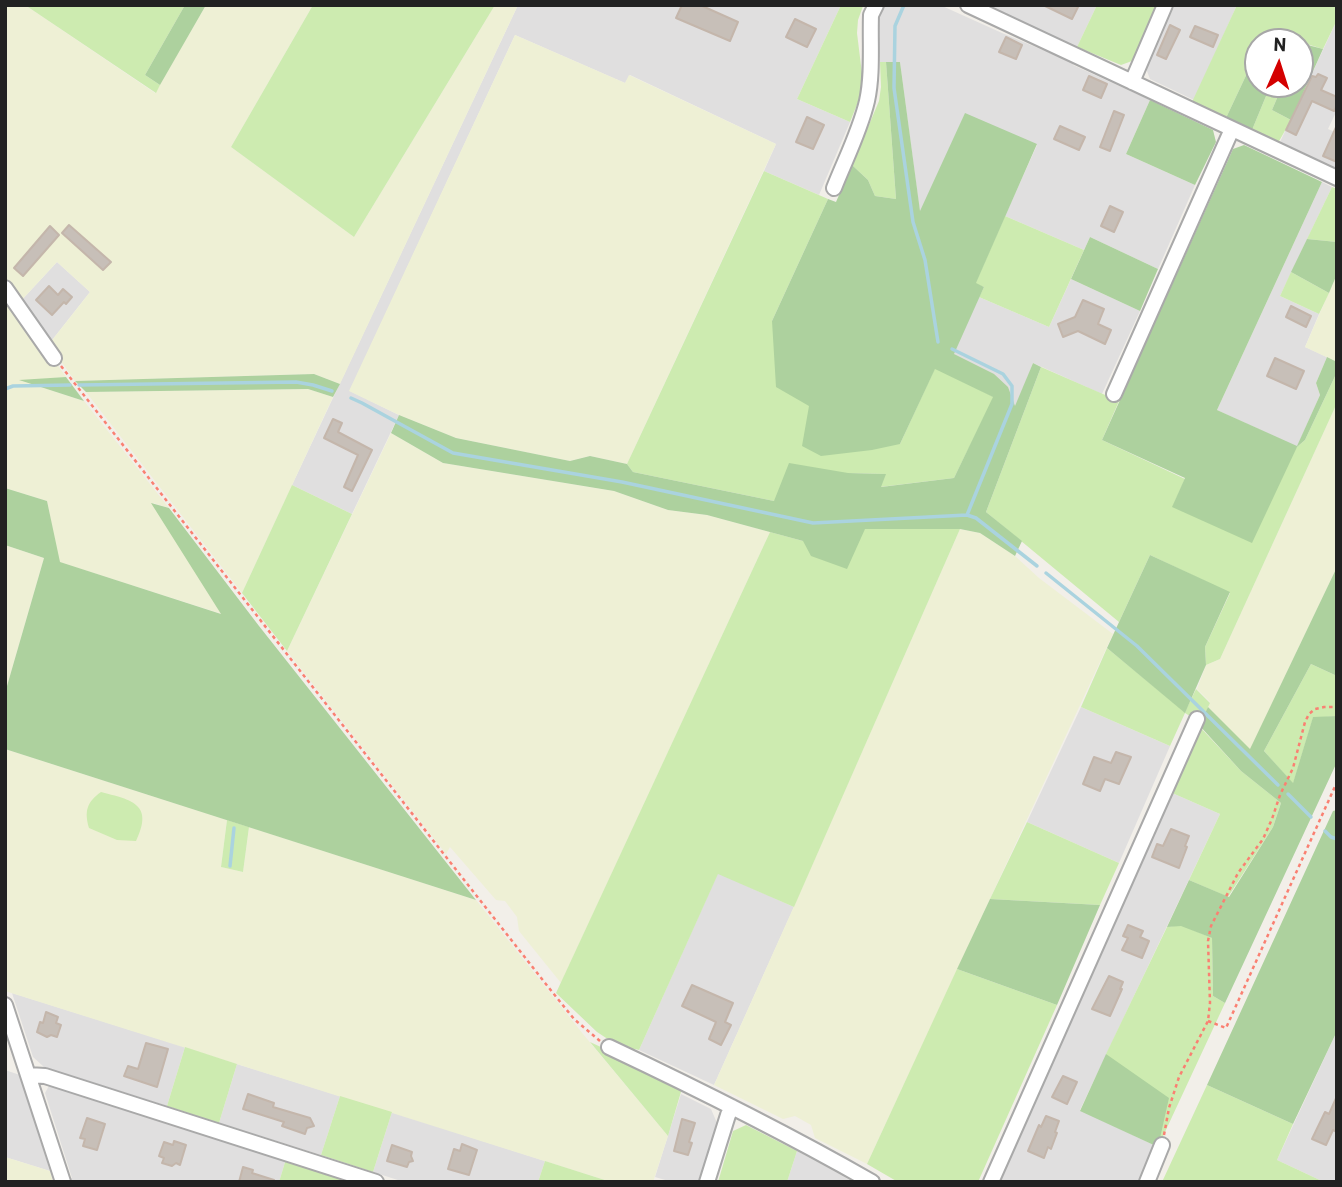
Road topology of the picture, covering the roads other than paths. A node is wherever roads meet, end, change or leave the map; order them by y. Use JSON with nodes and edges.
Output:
{"nodes":[{"id":1,"x":876,"y":5,"type":"edge"},
{"id":2,"x":968,"y":5,"type":"edge"},
{"id":3,"x":1165,"y":5,"type":"edge"},
{"id":4,"x":1132,"y":82,"type":"junction"},
{"id":5,"x":1232,"y":129,"type":"junction"},
{"id":6,"x":1337,"y":178,"type":"edge"},
{"id":7,"x":834,"y":188,"type":"dead end"},
{"id":8,"x":5,"y":288,"type":"edge"},
{"id":9,"x":54,"y":358,"type":"road end"},
{"id":10,"x":1114,"y":394,"type":"dead end"},
{"id":11,"x":1197,"y":719,"type":"dead end"},
{"id":12,"x":5,"y":1005,"type":"edge"},
{"id":13,"x":609,"y":1047,"type":"road end"},
{"id":14,"x":28,"y":1075,"type":"junction"},
{"id":15,"x":732,"y":1108,"type":"junction"},
{"id":16,"x":1162,"y":1145,"type":"road end"},
{"id":17,"x":63,"y":1182,"type":"edge"},
{"id":18,"x":376,"y":1182,"type":"edge"},
{"id":19,"x":707,"y":1182,"type":"edge"},
{"id":20,"x":872,"y":1182,"type":"edge"},
{"id":21,"x":991,"y":1182,"type":"edge"},
{"id":22,"x":1147,"y":1182,"type":"edge"}],
"edges":[{"from":1,"to":7,"type":"street"},
{"from":2,"to":4,"type":"street"},
{"from":3,"to":4,"type":"street"},
{"from":4,"to":5,"type":"street"},
{"from":5,"to":6,"type":"street"},
{"from":5,"to":10,"type":"street"},
{"from":8,"to":9,"type":"street"},
{"from":11,"to":21,"type":"street"},
{"from":12,"to":14,"type":"street"},
{"from":13,"to":15,"type":"street"},
{"from":14,"to":17,"type":"street"},
{"from":14,"to":18,"type":"street"},
{"from":15,"to":19,"type":"street"},
{"from":15,"to":20,"type":"street"},
{"from":16,"to":22,"type":"street"}]}
